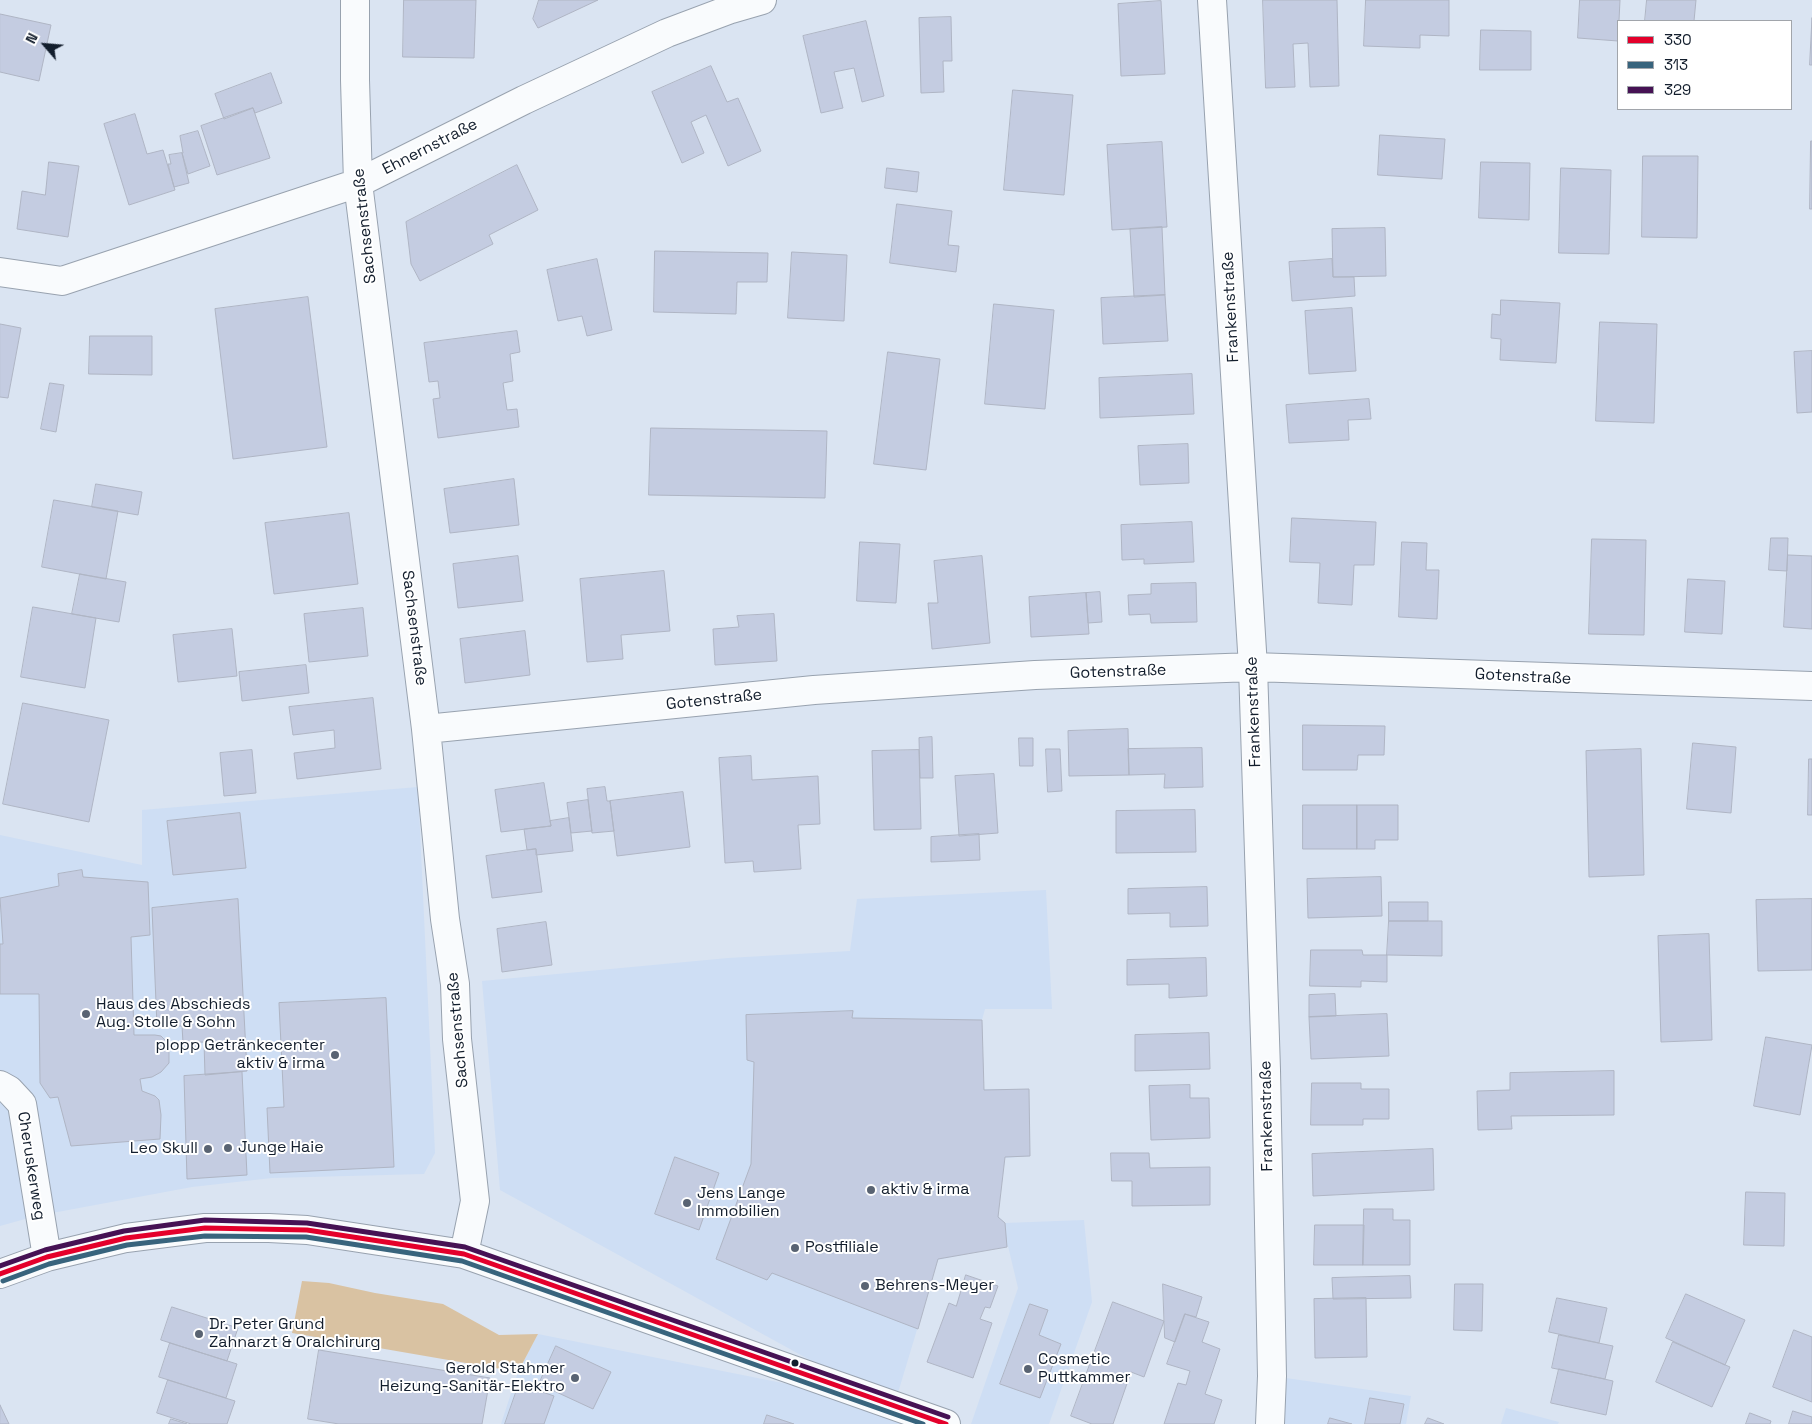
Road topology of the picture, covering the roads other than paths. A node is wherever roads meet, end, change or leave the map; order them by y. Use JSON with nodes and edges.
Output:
{"nodes":[{"id":1,"x":355,"y":0,"type":"edge"},
{"id":2,"x":762,"y":0,"type":"edge"},
{"id":3,"x":1212,"y":0,"type":"edge"},
{"id":4,"x":358,"y":183,"type":"junction"},
{"id":5,"x":0,"y":272,"type":"edge"},
{"id":6,"x":1253,"y":667,"type":"junction"},
{"id":7,"x":1812,"y":686,"type":"edge"},
{"id":8,"x":426,"y":729,"type":"junction"},
{"id":9,"x":0,"y":1085,"type":"edge"},
{"id":10,"x":464,"y":1254,"type":"junction"},
{"id":11,"x":47,"y":1257,"type":"junction"},
{"id":12,"x":0,"y":1274,"type":"edge"},
{"id":13,"x":946,"y":1424,"type":"edge"},
{"id":14,"x":1270,"y":1424,"type":"edge"}],
"edges":[{"from":1,"to":4,"type":"street","name":"Sachsenstraße"},
{"from":2,"to":4,"type":"street","name":"Ehnernstraße"},
{"from":3,"to":6,"type":"street","name":"Frankenstraße"},
{"from":4,"to":5,"type":"street","name":"Ehnernstraße"},
{"from":4,"to":8,"type":"street","name":"Sachsenstraße"},
{"from":6,"to":7,"type":"street","name":"Gotenstraße"},
{"from":6,"to":8,"type":"street","name":"Gotenstraße"},
{"from":6,"to":14,"type":"street","name":"Frankenstraße"},
{"from":8,"to":10,"type":"street","name":"Sachsenstraße"},
{"from":9,"to":11,"type":"street","name":"Cheruskerweg"},
{"from":10,"to":11,"type":"street"},
{"from":10,"to":13,"type":"street"},
{"from":11,"to":12,"type":"street"}]}
